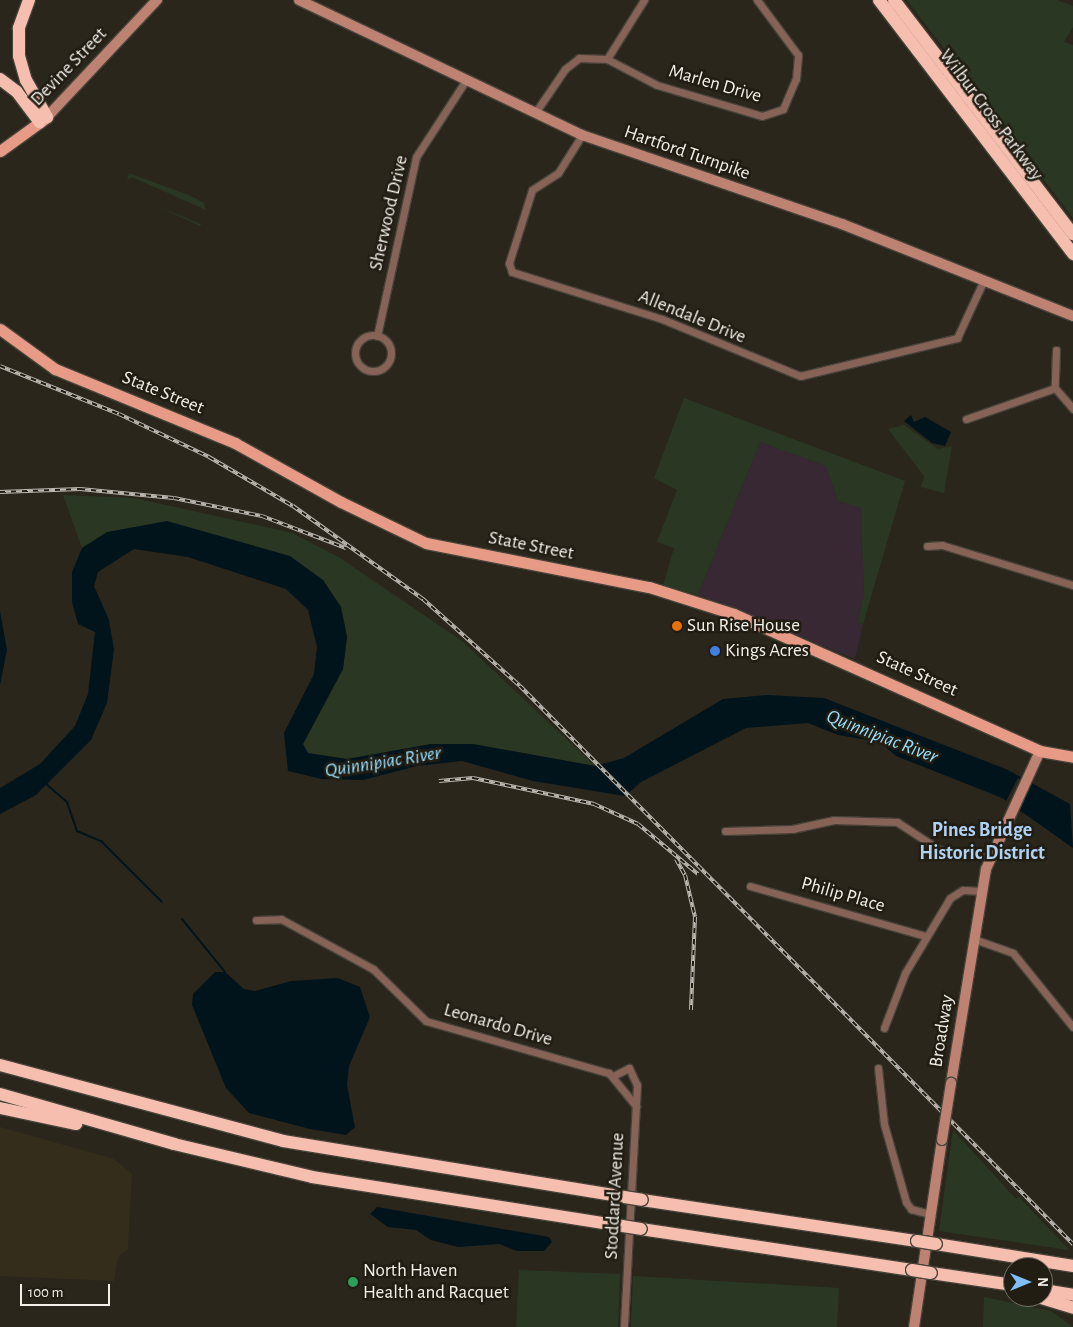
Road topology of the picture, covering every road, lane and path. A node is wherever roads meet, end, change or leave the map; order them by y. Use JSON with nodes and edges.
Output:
{"nodes":[{"id":1,"x":29,"y":0,"type":"edge"},
{"id":2,"x":157,"y":0,"type":"edge"},
{"id":3,"x":299,"y":0,"type":"edge"},
{"id":4,"x":644,"y":0,"type":"edge"},
{"id":5,"x":758,"y":0,"type":"edge"},
{"id":6,"x":879,"y":0,"type":"edge"},
{"id":7,"x":894,"y":0,"type":"edge"},
{"id":8,"x":607,"y":59,"type":"junction"},
{"id":9,"x":0,"y":78,"type":"edge"},
{"id":10,"x":466,"y":80,"type":"junction"},
{"id":11,"x":535,"y":114,"type":"junction"},
{"id":12,"x":44,"y":119,"type":"junction"},
{"id":13,"x":582,"y":135,"type":"junction"},
{"id":14,"x":0,"y":151,"type":"edge"},
{"id":15,"x":1073,"y":234,"type":"edge"},
{"id":16,"x":1073,"y":254,"type":"edge"},
{"id":17,"x":983,"y":282,"type":"junction"},
{"id":18,"x":1073,"y":316,"type":"edge"},
{"id":19,"x":0,"y":328,"type":"edge"},
{"id":20,"x":377,"y":336,"type":"junction"},
{"id":21,"x":1056,"y":350,"type":"dead end"},
{"id":22,"x":1055,"y":388,"type":"junction"},
{"id":23,"x":1073,"y":409,"type":"edge"},
{"id":24,"x":966,"y":419,"type":"dead end"},
{"id":25,"x":927,"y":546,"type":"dead end"},
{"id":26,"x":1073,"y":585,"type":"edge"},
{"id":27,"x":1040,"y":750,"type":"junction"},
{"id":28,"x":1073,"y":757,"type":"edge"},
{"id":29,"x":725,"y":831,"type":"dead end"},
{"id":30,"x":990,"y":857,"type":"junction"},
{"id":31,"x":750,"y":886,"type":"dead end"},
{"id":32,"x":982,"y":891,"type":"junction"},
{"id":33,"x":256,"y":920,"type":"dead end"},
{"id":34,"x":926,"y":936,"type":"junction"},
{"id":35,"x":974,"y":939,"type":"junction"},
{"id":36,"x":1073,"y":1027,"type":"edge"},
{"id":37,"x":884,"y":1028,"type":"dead end"},
{"id":38,"x":0,"y":1064,"type":"edge"},
{"id":39,"x":878,"y":1068,"type":"dead end"},
{"id":40,"x":613,"y":1076,"type":"junction"},
{"id":41,"x":0,"y":1094,"type":"edge"},
{"id":42,"x":636,"y":1106,"type":"junction"},
{"id":43,"x":0,"y":1108,"type":"edge"},
{"id":44,"x":160,"y":1140,"type":"junction"},
{"id":45,"x":930,"y":1214,"type":"junction"},
{"id":46,"x":1070,"y":1265,"type":"edge"},
{"id":47,"x":1003,"y":1285,"type":"edge"},
{"id":48,"x":1053,"y":1292,"type":"edge"},
{"id":49,"x":1073,"y":1295,"type":"edge"},
{"id":50,"x":1053,"y":1302,"type":"edge"},
{"id":51,"x":1073,"y":1308,"type":"edge"},
{"id":52,"x":624,"y":1327,"type":"edge"},
{"id":53,"x":914,"y":1327,"type":"edge"}],
"edges":[{"from":1,"to":12,"type":"highway"},
{"from":2,"to":12,"type":"main road","name":"Devine Street"},
{"from":3,"to":10,"type":"main road","name":"Hartford Turnpike"},
{"from":4,"to":8,"type":"street"},
{"from":5,"to":8,"type":"street","name":"Marlen Drive"},
{"from":6,"to":16,"type":"highway","name":"Wilbur Cross Parkway"},
{"from":7,"to":15,"type":"highway","name":"Wilbur Cross Parkway"},
{"from":8,"to":11,"type":"street","name":"Marlen Drive"},
{"from":9,"to":12,"type":"highway"},
{"from":10,"to":11,"type":"main road","name":"Hartford Turnpike"},
{"from":10,"to":20,"type":"street","name":"Sherwood Drive"},
{"from":11,"to":13,"type":"main road","name":"Hartford Turnpike"},
{"from":12,"to":14,"type":"main road","name":"Devine Street"},
{"from":13,"to":17,"type":"main road","name":"Hartford Turnpike"},
{"from":13,"to":17,"type":"street","name":"Allendale Drive"},
{"from":17,"to":18,"type":"main road","name":"Hartford Turnpike"},
{"from":19,"to":27,"type":"main road","name":"State Street"},
{"from":20,"to":20,"type":"street"},
{"from":21,"to":22,"type":"street"},
{"from":22,"to":23,"type":"street"},
{"from":22,"to":24,"type":"street"},
{"from":25,"to":26,"type":"street"},
{"from":27,"to":28,"type":"main road","name":"State Street"},
{"from":27,"to":30,"type":"main road","name":"Broadway"},
{"from":29,"to":30,"type":"street"},
{"from":30,"to":32,"type":"main road","name":"Broadway"},
{"from":31,"to":34,"type":"street","name":"Philip Place"},
{"from":32,"to":34,"type":"street"},
{"from":32,"to":35,"type":"main road","name":"Broadway"},
{"from":33,"to":40,"type":"street","name":"Leonardo Drive"},
{"from":34,"to":37,"type":"street"},
{"from":35,"to":36,"type":"street"},
{"from":35,"to":45,"type":"main road","name":"Broadway","bridge":true},
{"from":38,"to":46,"type":"highway","bridge":true},
{"from":39,"to":45,"type":"street"},
{"from":40,"to":42,"type":"street"},
{"from":40,"to":42,"type":"street","name":"Stoddard Avenue"},
{"from":41,"to":44,"type":"highway"},
{"from":42,"to":52,"type":"street","name":"Stoddard Avenue"},
{"from":43,"to":44,"type":"highway"},
{"from":44,"to":47,"type":"highway","bridge":true},
{"from":45,"to":53,"type":"main road","name":"Broadway"},
{"from":48,"to":49,"type":"highway"},
{"from":50,"to":51,"type":"highway"}]}
